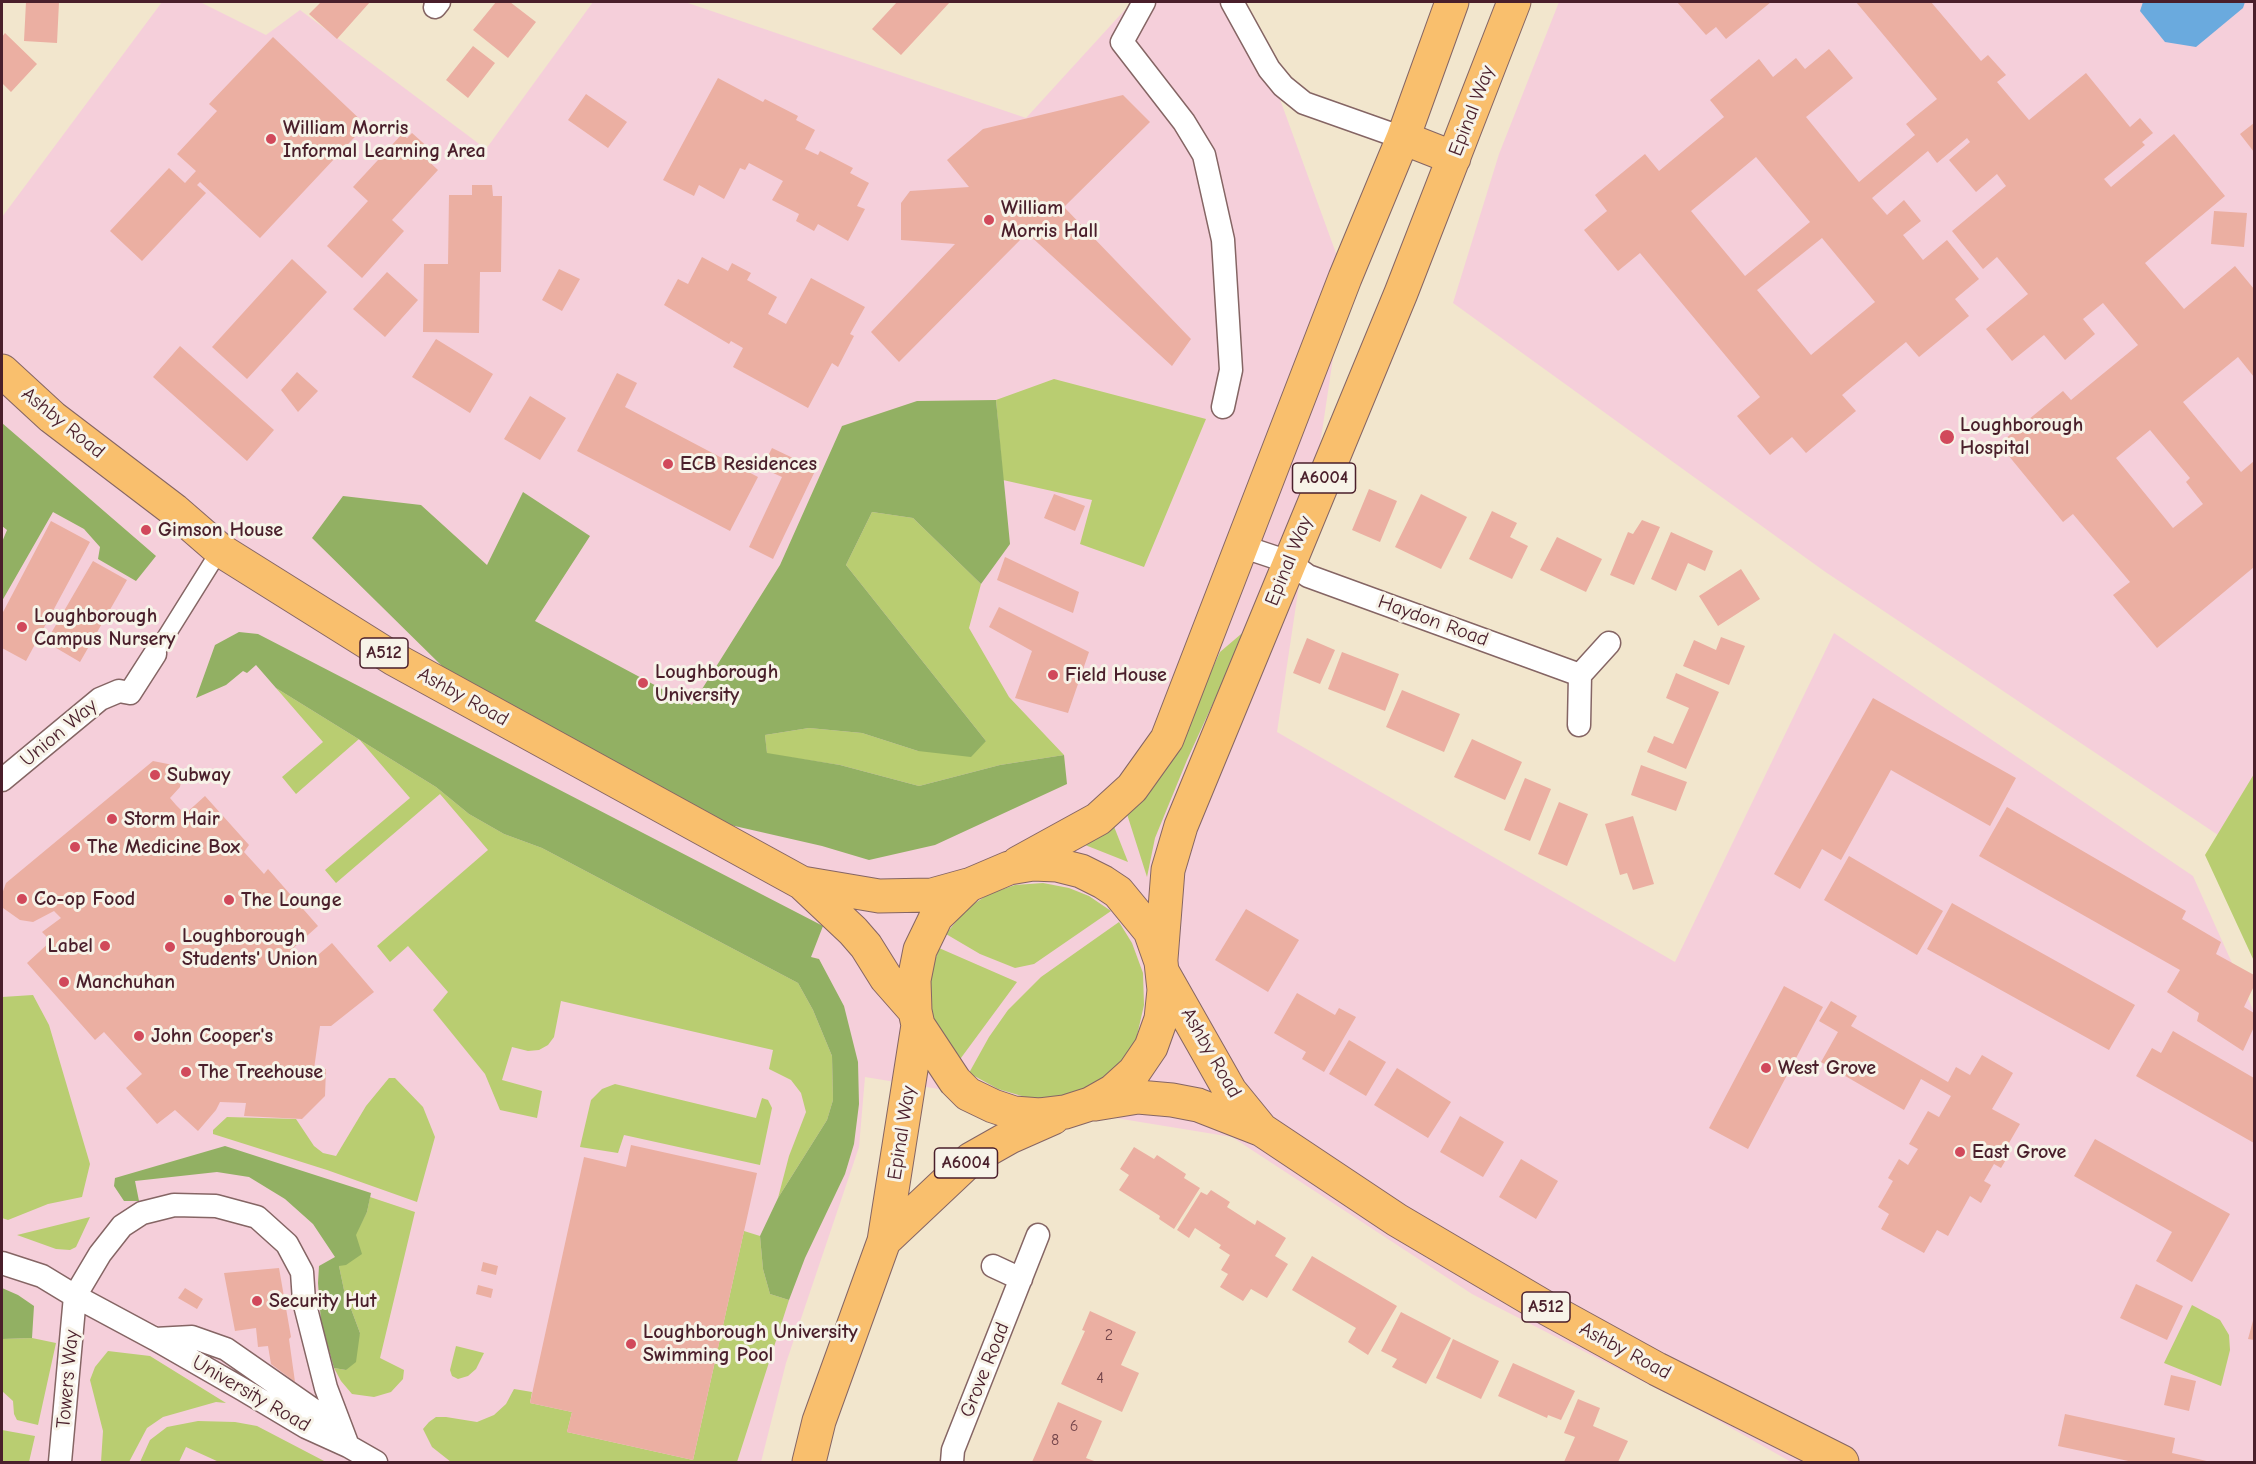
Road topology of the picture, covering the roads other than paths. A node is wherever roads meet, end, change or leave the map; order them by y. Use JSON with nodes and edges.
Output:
{"nodes":[{"id":1,"x":1144,"y":2,"type":"edge"},
{"id":2,"x":1232,"y":2,"type":"edge"},
{"id":3,"x":1452,"y":2,"type":"edge"},
{"id":4,"x":1514,"y":2,"type":"edge"},
{"id":5,"x":1403,"y":138,"type":"junction"},
{"id":6,"x":1455,"y":158,"type":"junction"},
{"id":7,"x":2,"y":371,"type":"edge"},
{"id":8,"x":1223,"y":407,"type":"dead end"},
{"id":9,"x":1241,"y":546,"type":"junction"},
{"id":10,"x":219,"y":550,"type":"junction"},
{"id":11,"x":1289,"y":562,"type":"junction"},
{"id":12,"x":1609,"y":643,"type":"dead end"},
{"id":13,"x":155,"y":654,"type":"joint"},
{"id":14,"x":1580,"y":675,"type":"junction"},
{"id":15,"x":1579,"y":725,"type":"dead end"},
{"id":16,"x":3,"y":777,"type":"edge"},
{"id":17,"x":1009,"y":868,"type":"junction"},
{"id":18,"x":802,"y":884,"type":"junction"},
{"id":19,"x":969,"y":885,"type":"junction"},
{"id":20,"x":1162,"y":967,"type":"junction"},
{"id":21,"x":917,"y":1018,"type":"junction"},
{"id":22,"x":1078,"y":1108,"type":"junction"},
{"id":23,"x":1262,"y":1130,"type":"junction"},
{"id":24,"x":1038,"y":1235,"type":"dead end"},
{"id":25,"x":884,"y":1241,"type":"junction"},
{"id":26,"x":2,"y":1263,"type":"edge"},
{"id":27,"x":993,"y":1266,"type":"dead end"},
{"id":28,"x":1021,"y":1279,"type":"junction"},
{"id":29,"x":75,"y":1296,"type":"junction"},
{"id":30,"x":348,"y":1446,"type":"junction"},
{"id":31,"x":60,"y":1462,"type":"edge"},
{"id":32,"x":376,"y":1462,"type":"edge"},
{"id":33,"x":809,"y":1462,"type":"edge"},
{"id":34,"x":952,"y":1462,"type":"edge"},
{"id":35,"x":1842,"y":1462,"type":"edge"}],
"edges":[{"from":1,"to":8,"type":"street"},
{"from":2,"to":5,"type":"street"},
{"from":3,"to":5,"type":"main road","number":"A6004"},
{"from":4,"to":6,"type":"main road","name":"Epinal Way","number":"A6004"},
{"from":5,"to":6,"type":"main road"},
{"from":5,"to":9,"type":"main road","number":"A6004"},
{"from":6,"to":11,"type":"main road","name":"Epinal Way","number":"A6004"},
{"from":7,"to":10,"type":"main road","name":"Ashby Road","number":"A512"},
{"from":9,"to":11,"type":"street","name":"Haydon Road"},
{"from":9,"to":17,"type":"main road","number":"A6004"},
{"from":10,"to":13,"type":"street","name":"Union Way"},
{"from":10,"to":18,"type":"main road","name":"Ashby Road","number":"A512"},
{"from":11,"to":14,"type":"street","name":"Haydon Road"},
{"from":11,"to":20,"type":"main road","name":"Epinal Way","number":"A6004"},
{"from":12,"to":14,"type":"street"},
{"from":13,"to":16,"type":"street","name":"Union Way"},
{"from":14,"to":15,"type":"street"},
{"from":17,"to":19,"type":"main road"},
{"from":17,"to":20,"type":"main road"},
{"from":18,"to":19,"type":"main road","name":"Ashby Road"},
{"from":18,"to":21,"type":"main road","name":"Ashby Road"},
{"from":19,"to":21,"type":"main road","name":"Epinal Way"},
{"from":20,"to":22,"type":"main road","name":"Epinal Way"},
{"from":20,"to":23,"type":"main road","name":"Ashby Road","number":"A512"},
{"from":21,"to":22,"type":"main road","name":"Ashby Road"},
{"from":21,"to":25,"type":"main road","name":"Epinal Way","number":"A6004"},
{"from":22,"to":23,"type":"main road","name":"Ashby Road","number":"A512"},
{"from":22,"to":25,"type":"main road","name":"Epinal Way","number":"A6004"},
{"from":23,"to":35,"type":"main road","name":"Ashby Road","number":"A512"},
{"from":24,"to":28,"type":"street","name":"Grove Road"},
{"from":25,"to":33,"type":"main road","name":"Epinal Way","number":"A6004"},
{"from":26,"to":29,"type":"street","name":"University Road"},
{"from":27,"to":28,"type":"street"},
{"from":28,"to":34,"type":"street","name":"Grove Road"},
{"from":29,"to":30,"type":"street","name":"University Road"},
{"from":29,"to":30,"type":"street"},
{"from":29,"to":31,"type":"street","name":"Towers Way"},
{"from":30,"to":32,"type":"street","name":"University Road"}]}
